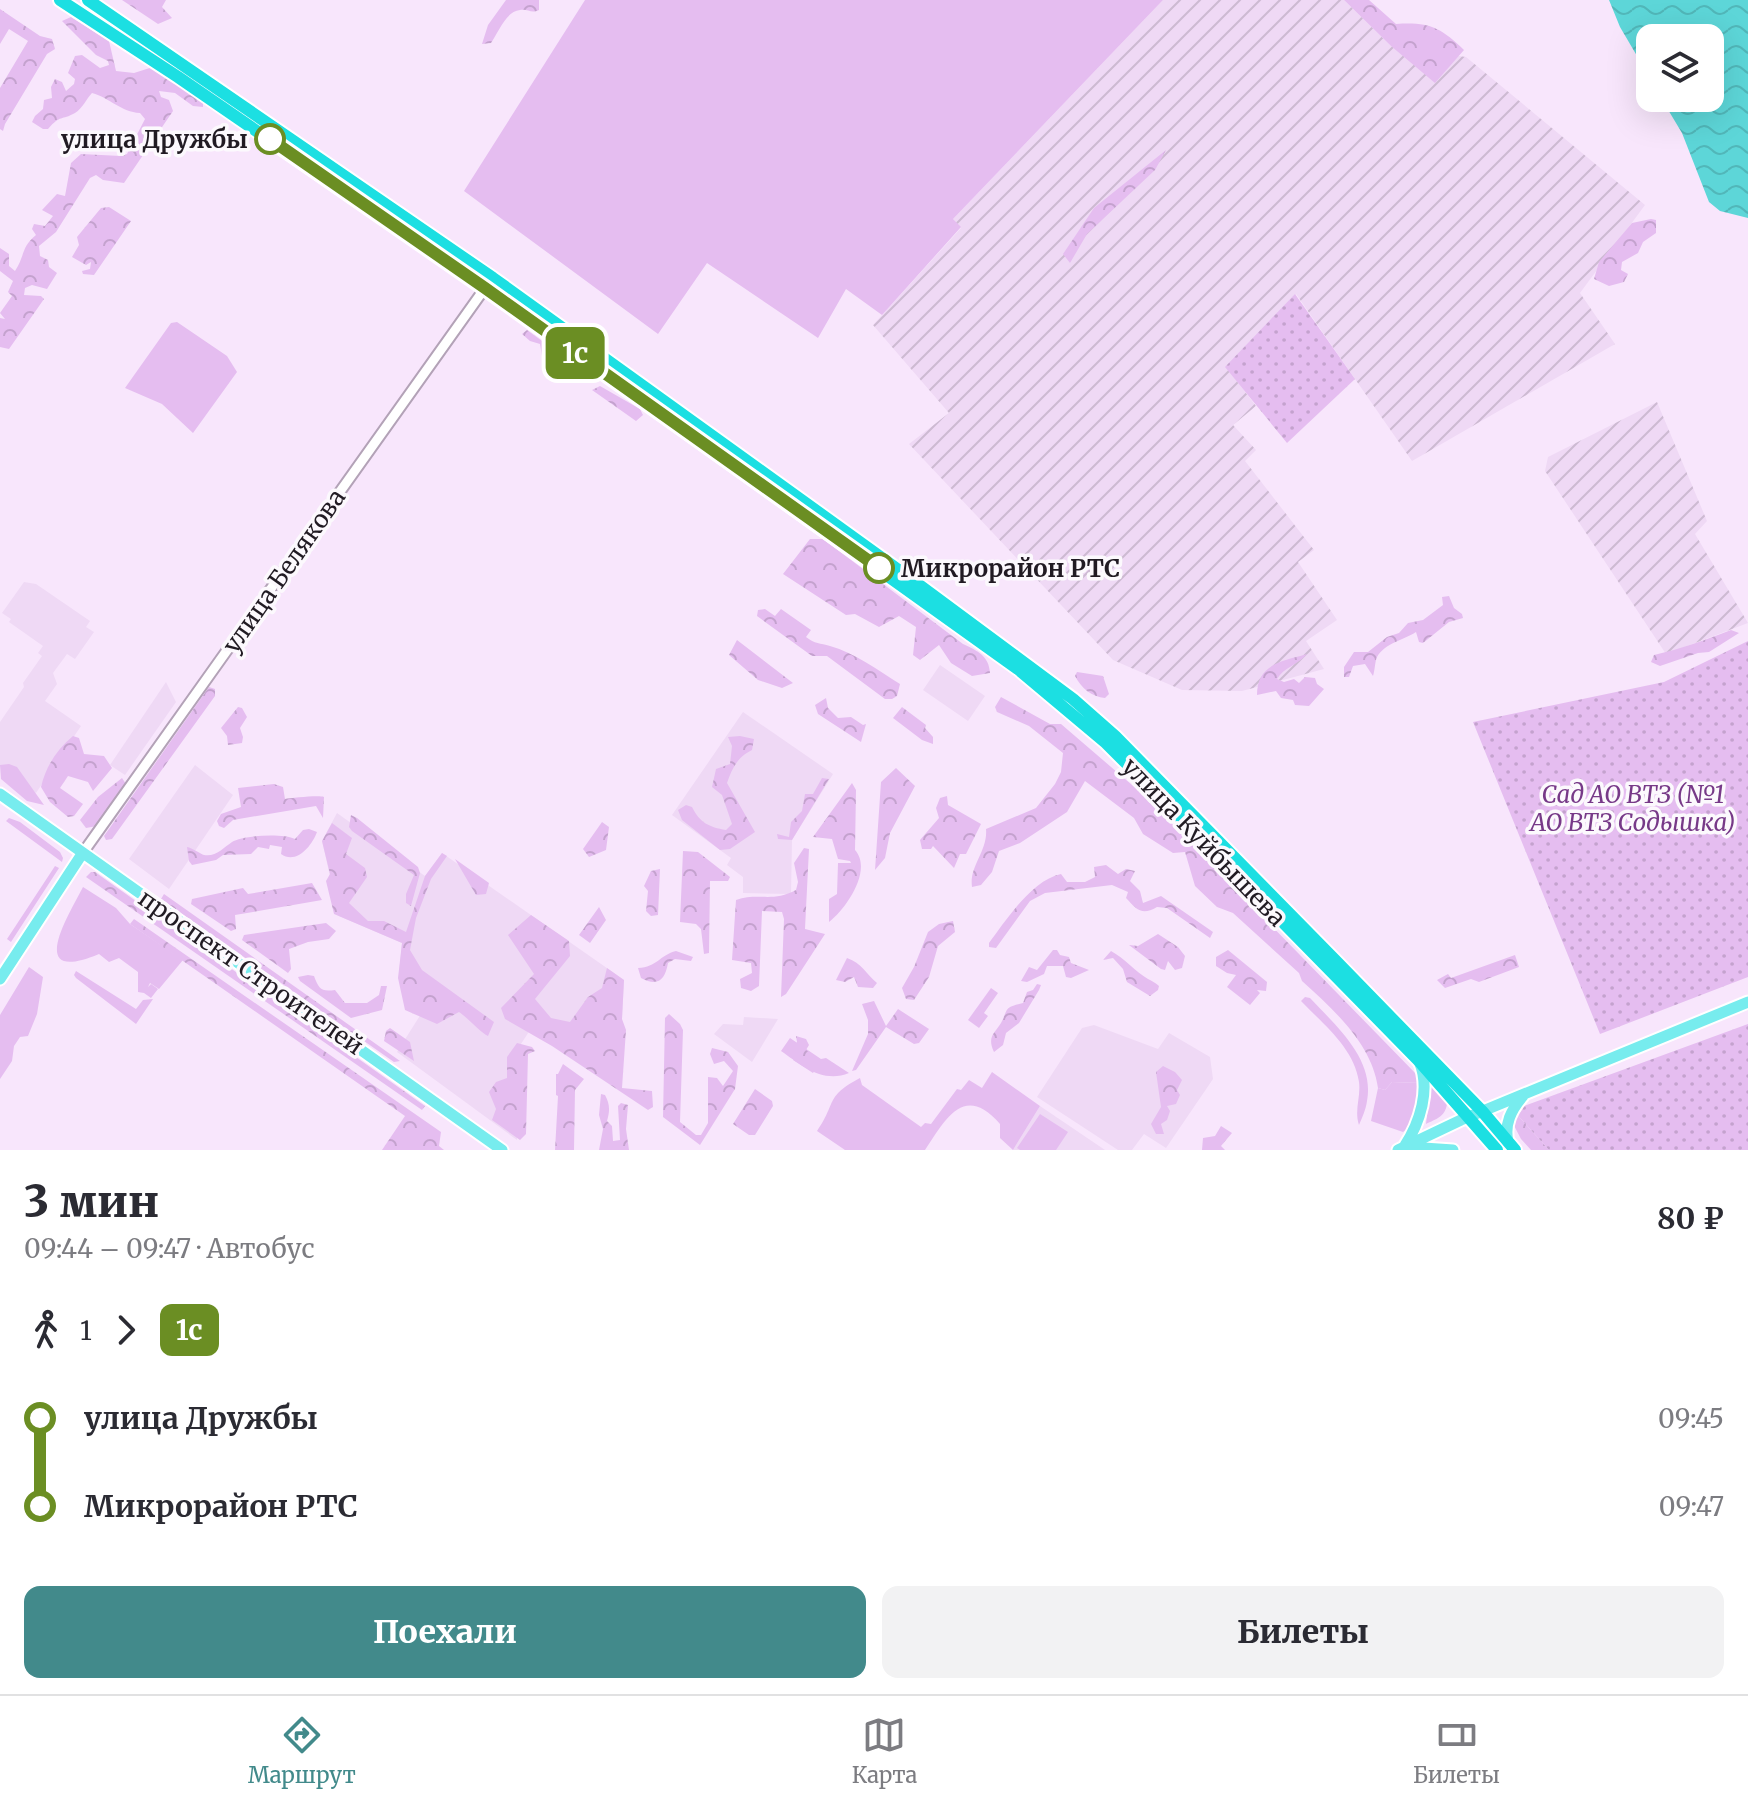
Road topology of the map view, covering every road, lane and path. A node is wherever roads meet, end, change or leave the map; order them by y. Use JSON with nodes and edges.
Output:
{"nodes":[{"id":1,"x":60,"y":0,"type":"edge"},
{"id":2,"x":88,"y":0,"type":"edge"},
{"id":3,"x":485,"y":288,"type":"junction"},
{"id":4,"x":0,"y":794,"type":"edge"},
{"id":5,"x":82,"y":854,"type":"junction"},
{"id":6,"x":0,"y":979,"type":"edge"},
{"id":7,"x":1748,"y":1002,"type":"edge"},
{"id":8,"x":1419,"y":1061,"type":"junction"},
{"id":9,"x":1526,"y":1093,"type":"junction"},
{"id":10,"x":1476,"y":1114,"type":"junction"},
{"id":11,"x":1401,"y":1148,"type":"edge"},
{"id":12,"x":1507,"y":1148,"type":"edge"},
{"id":13,"x":502,"y":1150,"type":"edge"},
{"id":14,"x":1453,"y":1150,"type":"edge"}],
"edges":[{"from":1,"to":3,"type":"highway","name":"улица Куйбышева"},
{"from":2,"to":10,"type":"highway","name":"улица Куйбышева"},
{"from":3,"to":5,"type":"street","name":"улица Белякова"},
{"from":3,"to":8,"type":"highway","name":"улица Куйбышева"},
{"from":4,"to":5,"type":"main road","name":"проспект Строителей"},
{"from":5,"to":6,"type":"main road"},
{"from":5,"to":13,"type":"main road","name":"проспект Строителей"},
{"from":7,"to":9,"type":"main road"},
{"from":8,"to":10,"type":"highway","name":"улица Куйбышева"},
{"from":8,"to":11,"type":"main road"},
{"from":9,"to":10,"type":"main road"},
{"from":9,"to":12,"type":"main road"},
{"from":10,"to":11,"type":"main road"},
{"from":10,"to":12,"type":"highway","name":"улица Куйбышева"},
{"from":11,"to":14,"type":"main road"}]}
